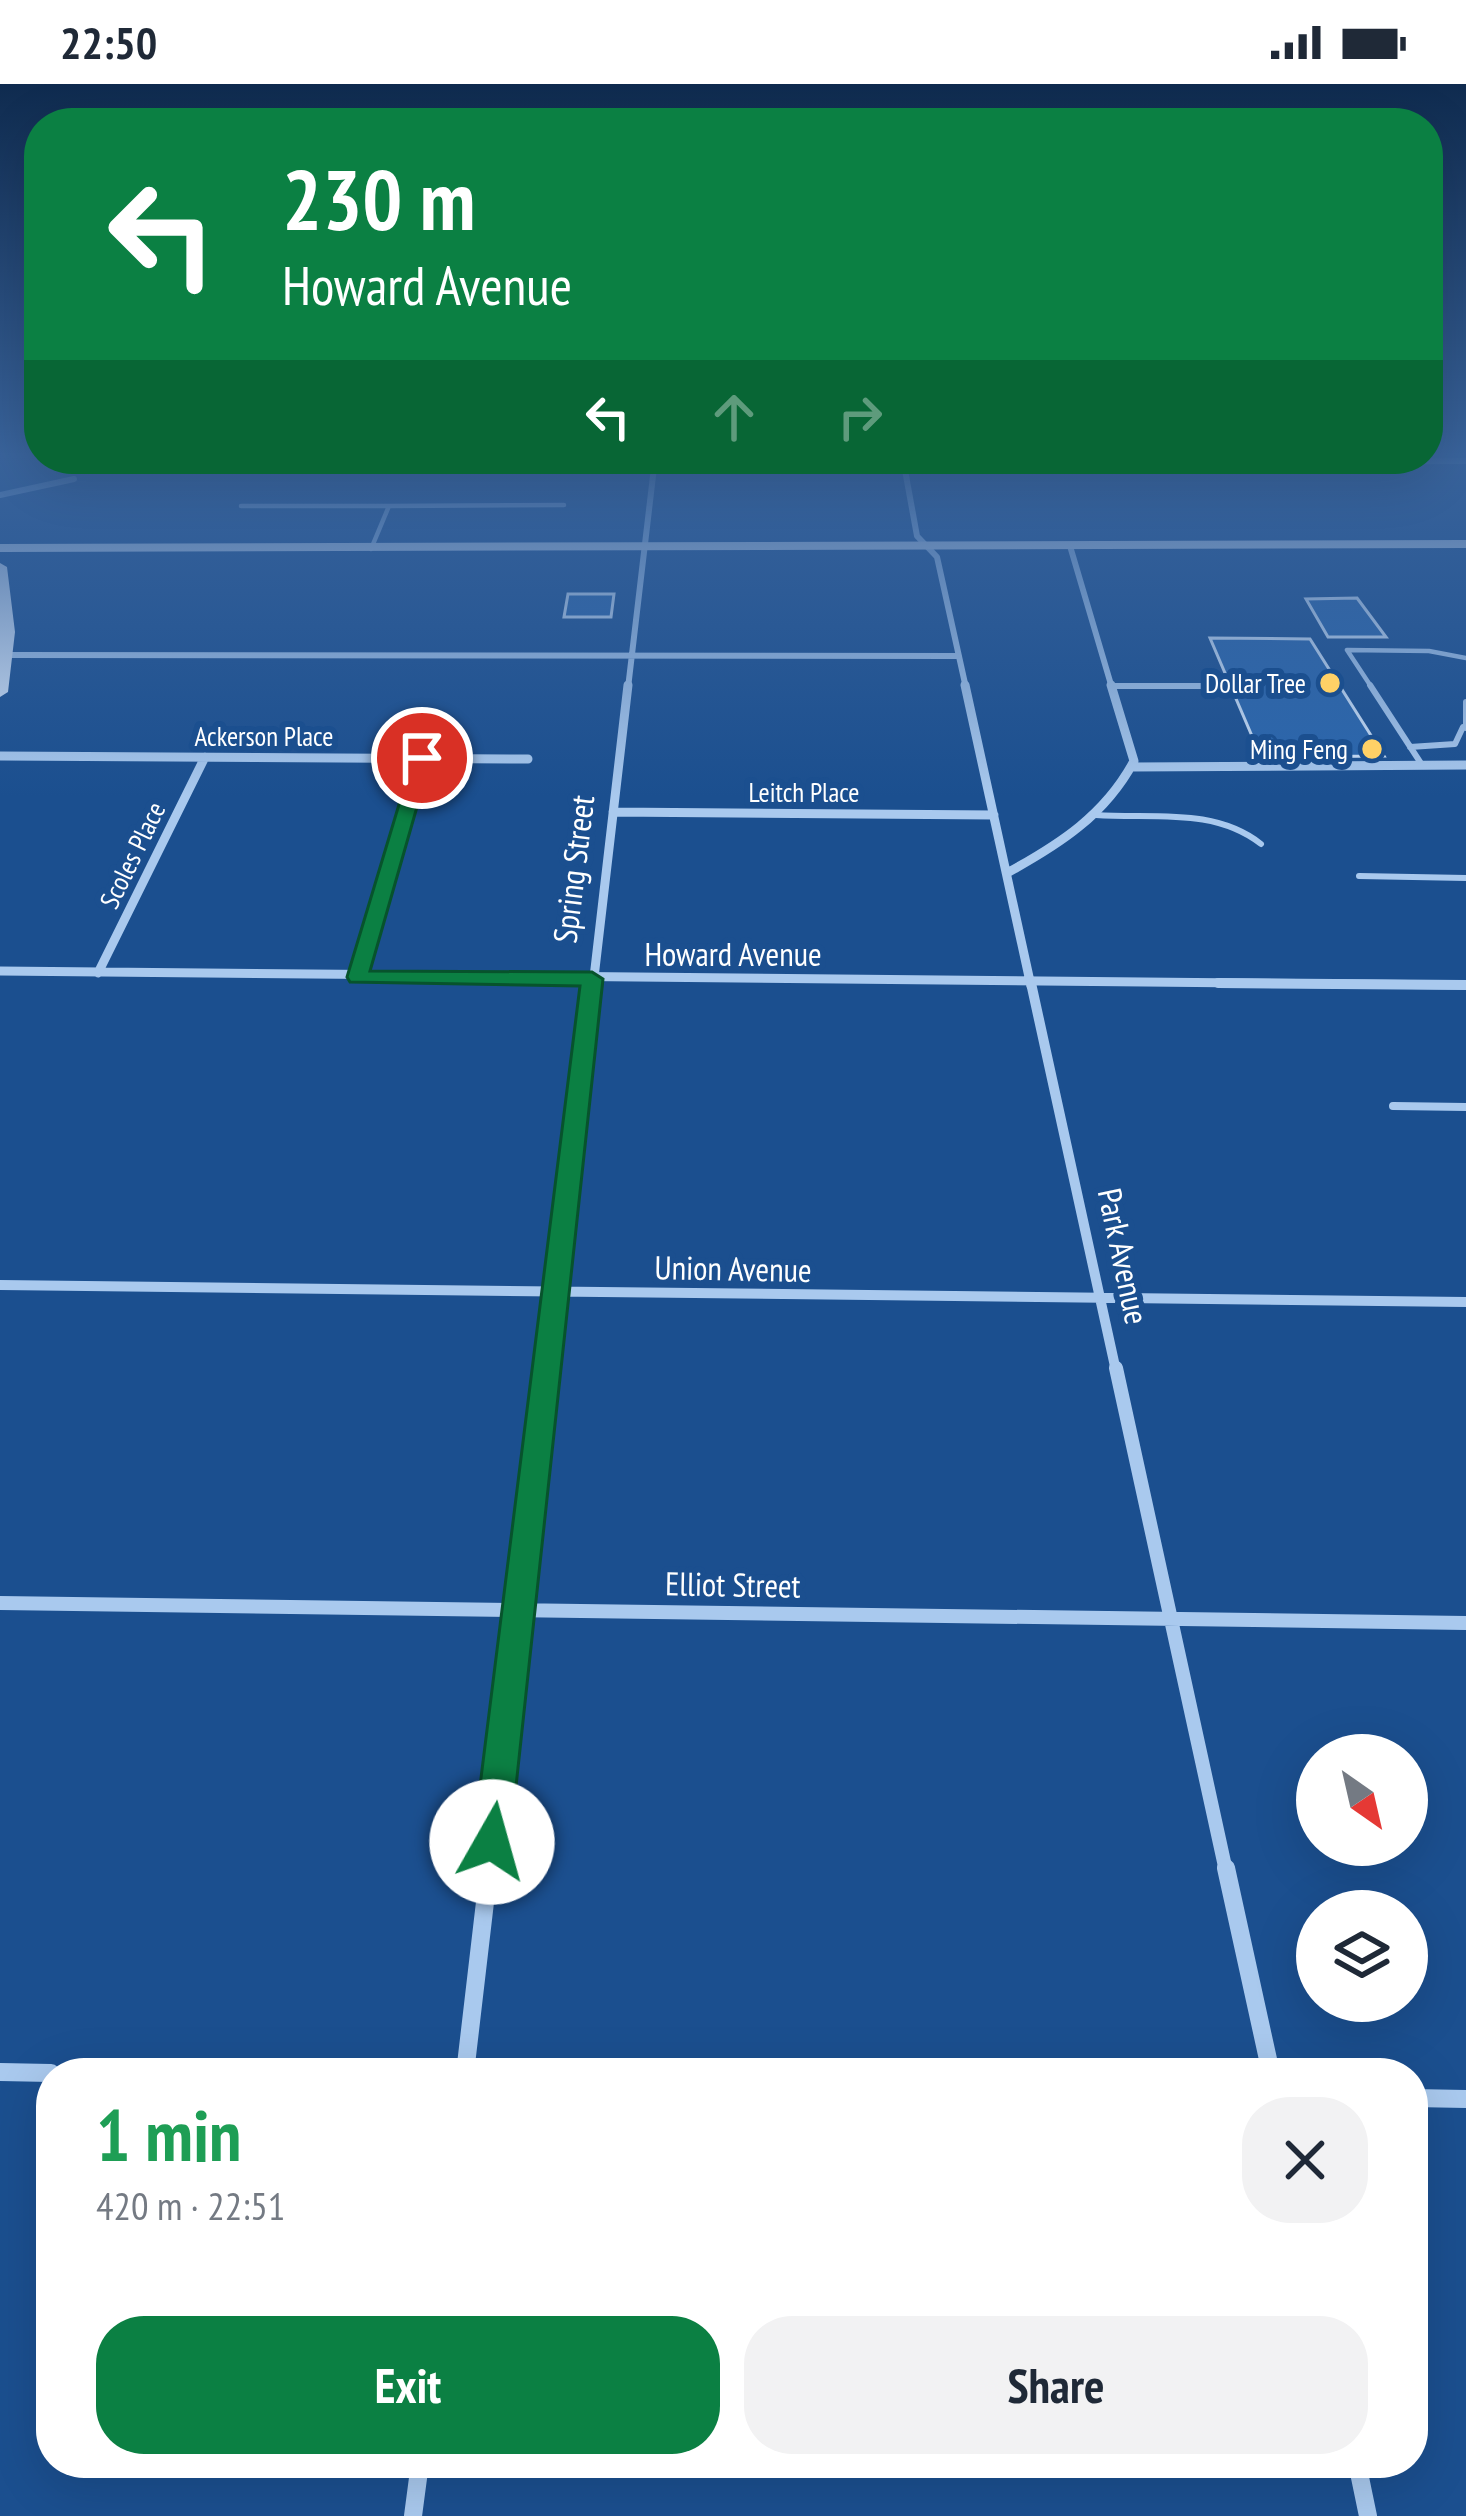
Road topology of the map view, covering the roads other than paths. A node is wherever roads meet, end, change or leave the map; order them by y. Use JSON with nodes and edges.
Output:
{"nodes":[{"id":1,"x":643,"y":569,"type":"edge"},
{"id":2,"x":940,"y":569,"type":"edge"},
{"id":3,"x":1077,"y":569,"type":"edge"},
{"id":4,"x":1,"y":572,"type":"edge"},
{"id":5,"x":7,"y":655,"type":"junction"},
{"id":6,"x":633,"y":655,"type":"junction"},
{"id":7,"x":959,"y":656,"type":"junction"},
{"id":8,"x":1466,"y":658,"type":"edge"},
{"id":9,"x":1113,"y":686,"type":"junction"},
{"id":10,"x":1226,"y":686,"type":"dead end"},
{"id":11,"x":0,"y":692,"type":"edge"},
{"id":12,"x":1466,"y":702,"type":"edge"},
{"id":13,"x":1465,"y":728,"type":"edge"},
{"id":14,"x":1409,"y":747,"type":"junction"},
{"id":15,"x":0,"y":756,"type":"edge"},
{"id":16,"x":205,"y":757,"type":"junction"},
{"id":17,"x":422,"y":758,"type":"junction"},
{"id":18,"x":528,"y":759,"type":"dead end"},
{"id":19,"x":1422,"y":765,"type":"junction"},
{"id":20,"x":1466,"y":765,"type":"edge"},
{"id":21,"x":1132,"y":767,"type":"junction"},
{"id":22,"x":613,"y":812,"type":"junction"},
{"id":23,"x":994,"y":815,"type":"junction"},
{"id":24,"x":1096,"y":815,"type":"junction"},
{"id":25,"x":1261,"y":844,"type":"dead end"},
{"id":26,"x":1006,"y":873,"type":"junction"},
{"id":27,"x":1359,"y":875,"type":"dead end"},
{"id":28,"x":1466,"y":878,"type":"edge"},
{"id":29,"x":0,"y":971,"type":"edge"},
{"id":30,"x":98,"y":973,"type":"junction"},
{"id":31,"x":358,"y":977,"type":"junction"},
{"id":32,"x":592,"y":979,"type":"junction"},
{"id":33,"x":1030,"y":982,"type":"junction"},
{"id":34,"x":1466,"y":985,"type":"edge"},
{"id":35,"x":1394,"y":1106,"type":"dead end"},
{"id":36,"x":1466,"y":1107,"type":"edge"},
{"id":37,"x":0,"y":1285,"type":"edge"},
{"id":38,"x":556,"y":1293,"type":"junction"},
{"id":39,"x":1100,"y":1298,"type":"junction"},
{"id":40,"x":1466,"y":1302,"type":"edge"},
{"id":41,"x":0,"y":1604,"type":"edge"},
{"id":42,"x":518,"y":1612,"type":"junction"},
{"id":43,"x":1171,"y":1619,"type":"junction"},
{"id":44,"x":1466,"y":1623,"type":"edge"},
{"id":45,"x":467,"y":2058,"type":"edge"},
{"id":46,"x":1268,"y":2058,"type":"edge"},
{"id":47,"x":0,"y":2072,"type":"edge"},
{"id":48,"x":36,"y":2073,"type":"edge"},
{"id":49,"x":1428,"y":2098,"type":"edge"},
{"id":50,"x":1466,"y":2099,"type":"edge"},
{"id":51,"x":418,"y":2478,"type":"edge"},
{"id":52,"x":1360,"y":2478,"type":"edge"},
{"id":53,"x":413,"y":2516,"type":"edge"},
{"id":54,"x":1368,"y":2516,"type":"edge"}],
"edges":[{"from":1,"to":6,"type":"street","name":"Spring Street"},
{"from":2,"to":7,"type":"street","name":"Park Avenue"},
{"from":3,"to":9,"type":"street"},
{"from":4,"to":5,"type":"main road"},
{"from":5,"to":6,"type":"street"},
{"from":5,"to":11,"type":"main road"},
{"from":6,"to":7,"type":"street"},
{"from":6,"to":22,"type":"street","name":"Spring Street"},
{"from":7,"to":23,"type":"street","name":"Park Avenue"},
{"from":8,"to":14,"type":"lane"},
{"from":9,"to":10,"type":"lane"},
{"from":9,"to":21,"type":"street"},
{"from":12,"to":13,"type":"lane"},
{"from":13,"to":14,"type":"lane"},
{"from":14,"to":19,"type":"lane"},
{"from":15,"to":16,"type":"street","name":"Ackerson Place"},
{"from":16,"to":17,"type":"street","name":"Ackerson Place"},
{"from":16,"to":30,"type":"street","name":"Scoles Place"},
{"from":17,"to":18,"type":"street","name":"Ackerson Place"},
{"from":17,"to":31,"type":"street"},
{"from":19,"to":20,"type":"street"},
{"from":19,"to":21,"type":"street"},
{"from":21,"to":24,"type":"street"},
{"from":22,"to":23,"type":"street","name":"Leitch Place"},
{"from":22,"to":32,"type":"street","name":"Spring Street"},
{"from":23,"to":26,"type":"street","name":"Park Avenue"},
{"from":24,"to":25,"type":"lane"},
{"from":24,"to":26,"type":"street"},
{"from":26,"to":33,"type":"street","name":"Park Avenue"},
{"from":27,"to":28,"type":"lane"},
{"from":29,"to":30,"type":"street","name":"Howard Avenue"},
{"from":30,"to":31,"type":"street","name":"Howard Avenue"},
{"from":31,"to":32,"type":"street","name":"Howard Avenue"},
{"from":32,"to":33,"type":"street","name":"Howard Avenue"},
{"from":32,"to":38,"type":"street","name":"Spring Street"},
{"from":33,"to":34,"type":"street","name":"Howard Avenue"},
{"from":33,"to":39,"type":"street","name":"Park Avenue"},
{"from":35,"to":36,"type":"lane"},
{"from":37,"to":38,"type":"street","name":"Union Avenue"},
{"from":38,"to":39,"type":"street","name":"Union Avenue"},
{"from":38,"to":42,"type":"street","name":"Spring Street"},
{"from":39,"to":40,"type":"street","name":"Union Avenue"},
{"from":39,"to":43,"type":"street","name":"Park Avenue"},
{"from":41,"to":42,"type":"street","name":"Elliot Street"},
{"from":42,"to":43,"type":"street","name":"Elliot Street"},
{"from":42,"to":45,"type":"street","name":"Spring Street"},
{"from":43,"to":44,"type":"street","name":"Elliot Street"},
{"from":43,"to":46,"type":"street","name":"Park Avenue"},
{"from":47,"to":48,"type":"street"},
{"from":49,"to":50,"type":"street"},
{"from":51,"to":53,"type":"street"},
{"from":52,"to":54,"type":"street"}]}
